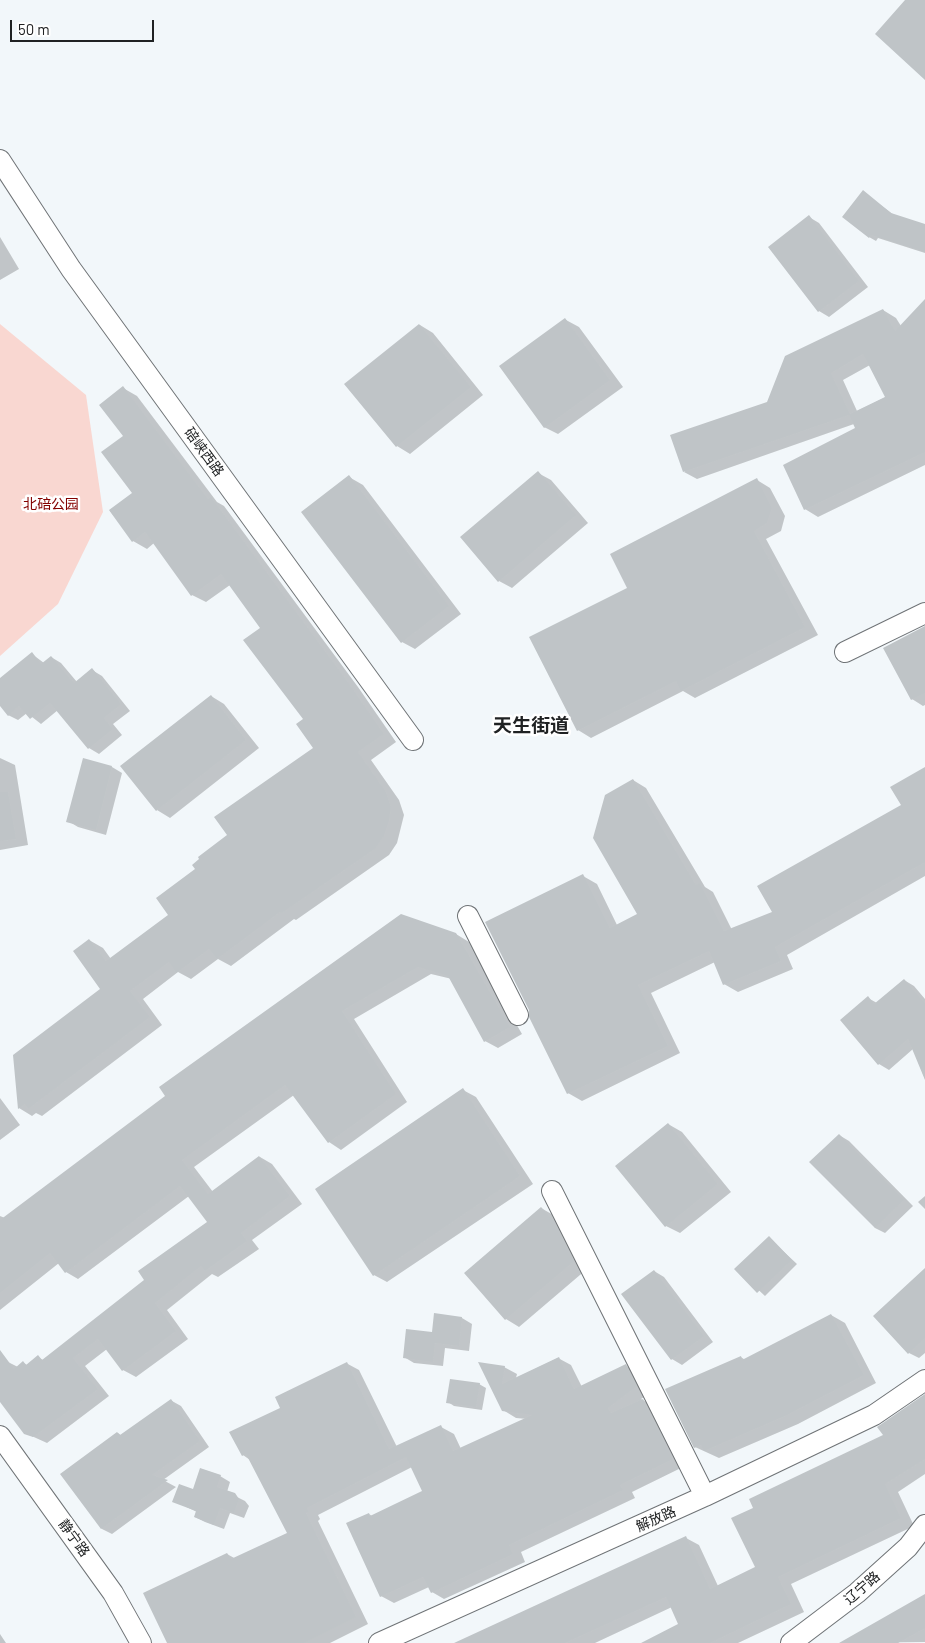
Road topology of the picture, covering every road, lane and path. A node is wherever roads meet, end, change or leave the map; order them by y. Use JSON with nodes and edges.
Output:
{"nodes":[{"id":1,"x":0,"y":160,"type":"edge"},
{"id":2,"x":925,"y":613,"type":"edge"},
{"id":3,"x":845,"y":652,"type":"dead end"},
{"id":4,"x":413,"y":740,"type":"dead end"},
{"id":5,"x":468,"y":916,"type":"dead end"},
{"id":6,"x":518,"y":1015,"type":"dead end"},
{"id":7,"x":552,"y":1191,"type":"dead end"},
{"id":8,"x":925,"y":1380,"type":"edge"},
{"id":9,"x":0,"y":1436,"type":"edge"},
{"id":10,"x":705,"y":1496,"type":"junction"},
{"id":11,"x":925,"y":1525,"type":"edge"},
{"id":12,"x":141,"y":1643,"type":"edge"},
{"id":13,"x":379,"y":1643,"type":"edge"},
{"id":14,"x":791,"y":1643,"type":"edge"}],
"edges":[{"from":1,"to":4,"type":"street","name":"碚峡西路"},
{"from":2,"to":3,"type":"street"},
{"from":5,"to":6,"type":"street"},
{"from":7,"to":10,"type":"street"},
{"from":8,"to":10,"type":"street","name":"解放路"},
{"from":9,"to":12,"type":"street","name":"静宁路"},
{"from":10,"to":13,"type":"street","name":"解放路"},
{"from":11,"to":14,"type":"street","name":"辽宁路"}]}
